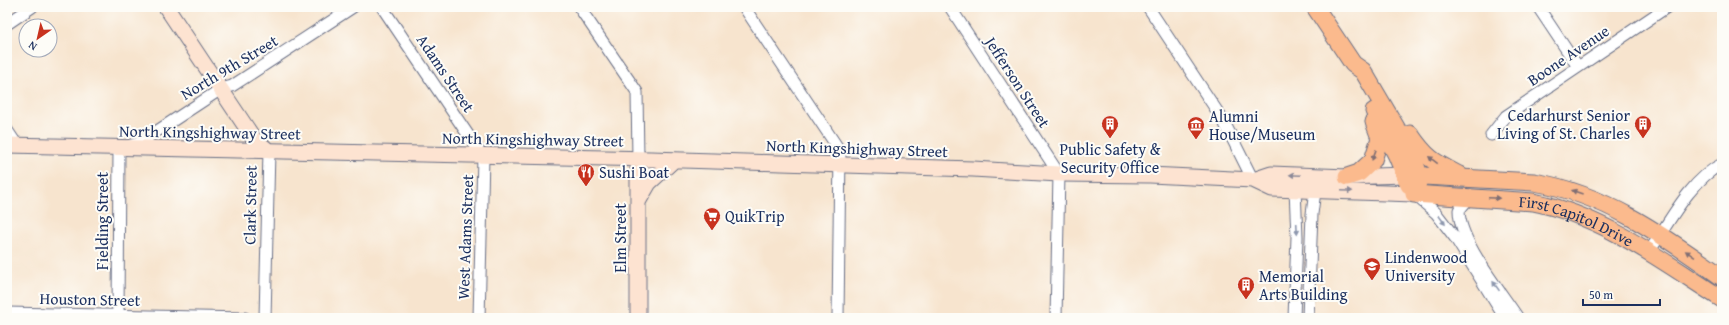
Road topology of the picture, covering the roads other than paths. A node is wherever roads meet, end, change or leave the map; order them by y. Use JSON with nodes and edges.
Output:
{"nodes":[{"id":1,"x":32,"y":7,"type":"edge"},
{"id":2,"x":166,"y":7,"type":"edge"},
{"id":3,"x":353,"y":7,"type":"edge"},
{"id":4,"x":382,"y":7,"type":"edge"},
{"id":5,"x":578,"y":7,"type":"edge"},
{"id":6,"x":744,"y":7,"type":"edge"},
{"id":7,"x":950,"y":7,"type":"edge"},
{"id":8,"x":1148,"y":7,"type":"edge"},
{"id":9,"x":1314,"y":7,"type":"edge"},
{"id":10,"x":1538,"y":7,"type":"edge"},
{"id":11,"x":1667,"y":7,"type":"edge"},
{"id":12,"x":7,"y":24,"type":"edge"},
{"id":13,"x":1358,"y":67,"type":"junction"},
{"id":14,"x":1578,"y":67,"type":"junction"},
{"id":15,"x":221,"y":89,"type":"junction"},
{"id":16,"x":1364,"y":91,"type":"junction"},
{"id":17,"x":7,"y":130,"type":"edge"},
{"id":18,"x":1491,"y":135,"type":"dead end"},
{"id":19,"x":12,"y":145,"type":"edge"},
{"id":20,"x":119,"y":148,"type":"junction"},
{"id":21,"x":269,"y":151,"type":"junction"},
{"id":22,"x":483,"y":156,"type":"junction"},
{"id":23,"x":638,"y":159,"type":"junction"},
{"id":24,"x":674,"y":160,"type":"junction"},
{"id":25,"x":1722,"y":164,"type":"edge"},
{"id":26,"x":840,"y":166,"type":"junction"},
{"id":27,"x":1059,"y":174,"type":"junction"},
{"id":28,"x":1412,"y":176,"type":"junction"},
{"id":29,"x":1347,"y":177,"type":"junction"},
{"id":30,"x":1467,"y":179,"type":"junction"},
{"id":31,"x":1253,"y":180,"type":"junction"},
{"id":32,"x":1295,"y":190,"type":"junction"},
{"id":33,"x":1316,"y":190,"type":"junction"},
{"id":34,"x":1414,"y":194,"type":"junction"},
{"id":35,"x":1470,"y":197,"type":"junction"},
{"id":36,"x":638,"y":203,"type":"junction"},
{"id":37,"x":1661,"y":234,"type":"junction"},
{"id":38,"x":1649,"y":252,"type":"junction"},
{"id":39,"x":1722,"y":277,"type":"edge"},
{"id":40,"x":1722,"y":299,"type":"edge"},
{"id":41,"x":7,"y":313,"type":"edge"},
{"id":42,"x":118,"y":317,"type":"edge"},
{"id":43,"x":245,"y":318,"type":"edge"},
{"id":44,"x":265,"y":318,"type":"edge"},
{"id":45,"x":479,"y":318,"type":"edge"},
{"id":46,"x":638,"y":318,"type":"edge"},
{"id":47,"x":838,"y":318,"type":"edge"},
{"id":48,"x":1056,"y":318,"type":"edge"},
{"id":49,"x":1294,"y":318,"type":"edge"},
{"id":50,"x":1308,"y":318,"type":"edge"},
{"id":51,"x":1505,"y":318,"type":"edge"},
{"id":52,"x":1518,"y":318,"type":"edge"}],
"edges":[{"from":1,"to":12,"type":"street"},
{"from":2,"to":15,"type":"main road","name":"Clark Street"},
{"from":3,"to":15,"type":"street","name":"North 9th Street"},
{"from":4,"to":22,"type":"street","name":"Adams Street"},
{"from":5,"to":23,"type":"street"},
{"from":6,"to":26,"type":"street"},
{"from":7,"to":27,"type":"street","name":"Jefferson Street"},
{"from":8,"to":31,"type":"street"},
{"from":9,"to":13,"type":"main road"},
{"from":10,"to":14,"type":"street"},
{"from":11,"to":14,"type":"street","name":"Boone Avenue"},
{"from":13,"to":16,"type":"main road"},
{"from":13,"to":28,"type":"main road"},
{"from":30,"to":13,"type":"main road","one_way":true},
{"from":14,"to":18,"type":"street","name":"Boone Avenue"},
{"from":15,"to":20,"type":"street","name":"North 9th Street"},
{"from":15,"to":21,"type":"main road","name":"Clark Street"},
{"from":16,"to":28,"type":"main road"},
{"from":16,"to":29,"type":"main road","one_way":true},
{"from":17,"to":19,"type":"street"},
{"from":19,"to":20,"type":"main road","name":"North Kingshighway Street"},
{"from":20,"to":21,"type":"main road","name":"North Kingshighway Street"},
{"from":20,"to":42,"type":"street","name":"Fielding Street"},
{"from":21,"to":22,"type":"main road","name":"North Kingshighway Street"},
{"from":21,"to":44,"type":"street","name":"Clark Street"},
{"from":22,"to":23,"type":"main road","name":"North Kingshighway Street"},
{"from":22,"to":45,"type":"street","name":"West Adams Street"},
{"from":23,"to":24,"type":"main road","name":"North Kingshighway Street"},
{"from":23,"to":36,"type":"main road","name":"Elm Street"},
{"from":24,"to":26,"type":"main road","name":"North Kingshighway Street"},
{"from":24,"to":36,"type":"main road"},
{"from":25,"to":37,"type":"street"},
{"from":26,"to":27,"type":"main road","name":"North Kingshighway Street"},
{"from":26,"to":47,"type":"street"},
{"from":27,"to":31,"type":"main road","name":"North Kingshighway Street"},
{"from":27,"to":48,"type":"street"},
{"from":28,"to":29,"type":"main road"},
{"from":28,"to":30,"type":"main road","name":"First Capitol Drive"},
{"from":28,"to":34,"type":"main road"},
{"from":29,"to":31,"type":"main road","one_way":true},
{"from":37,"to":30,"type":"main road","name":"First Capitol Drive","one_way":true},
{"from":31,"to":32,"type":"main road"},
{"from":32,"to":33,"type":"main road"},
{"from":32,"to":49,"type":"street","one_way":true},
{"from":33,"to":34,"type":"main road","one_way":true},
{"from":33,"to":50,"type":"street"},
{"from":34,"to":35,"type":"main road","name":"First Capitol Drive"},
{"from":34,"to":51,"type":"street","one_way":true},
{"from":35,"to":38,"type":"main road","name":"First Capitol Drive","one_way":true},
{"from":52,"to":35,"type":"street","one_way":true},
{"from":36,"to":46,"type":"main road","name":"Elm Street"},
{"from":37,"to":38,"type":"street"},
{"from":39,"to":37,"type":"main road","name":"First Capitol Drive","one_way":true},
{"from":38,"to":40,"type":"main road","name":"First Capitol Drive"},
{"from":41,"to":42,"type":"street","name":"Houston Street"},
{"from":42,"to":43,"type":"street","name":"Houston Street"}]}
